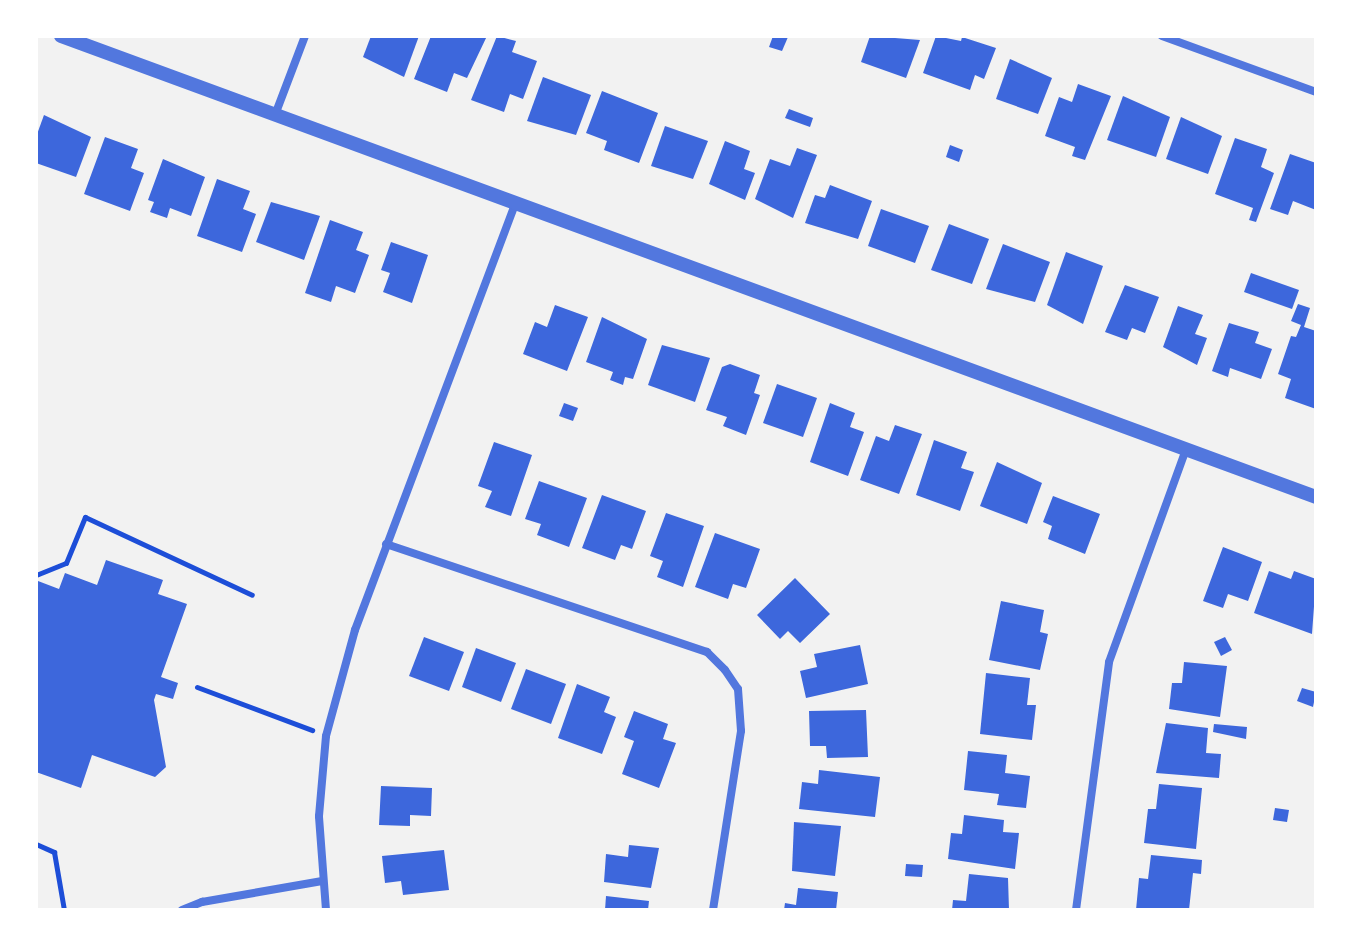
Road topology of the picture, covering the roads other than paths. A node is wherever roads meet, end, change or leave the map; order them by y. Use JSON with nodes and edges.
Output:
{"nodes":[{"id":1,"x":61,"y":36,"type":"edge"},
{"id":2,"x":305,"y":36,"type":"edge"},
{"id":3,"x":1162,"y":36,"type":"edge"},
{"id":4,"x":1316,"y":92,"type":"edge"},
{"id":5,"x":275,"y":115,"type":"junction"},
{"id":6,"x":515,"y":204,"type":"junction"},
{"id":7,"x":1186,"y":449,"type":"junction"},
{"id":8,"x":1316,"y":497,"type":"edge"},
{"id":9,"x":386,"y":544,"type":"junction"},
{"id":10,"x":322,"y":881,"type":"junction"},
{"id":11,"x":182,"y":910,"type":"edge"},
{"id":12,"x":326,"y":910,"type":"edge"},
{"id":13,"x":713,"y":910,"type":"edge"},
{"id":14,"x":1076,"y":910,"type":"edge"}],
"edges":[{"from":1,"to":5,"type":"street"},
{"from":2,"to":5,"type":"street"},
{"from":3,"to":4,"type":"street"},
{"from":5,"to":6,"type":"street"},
{"from":6,"to":7,"type":"street"},
{"from":6,"to":9,"type":"street"},
{"from":7,"to":8,"type":"street"},
{"from":7,"to":14,"type":"street"},
{"from":9,"to":10,"type":"street"},
{"from":9,"to":13,"type":"street"},
{"from":10,"to":11,"type":"street"},
{"from":10,"to":12,"type":"street"}]}
